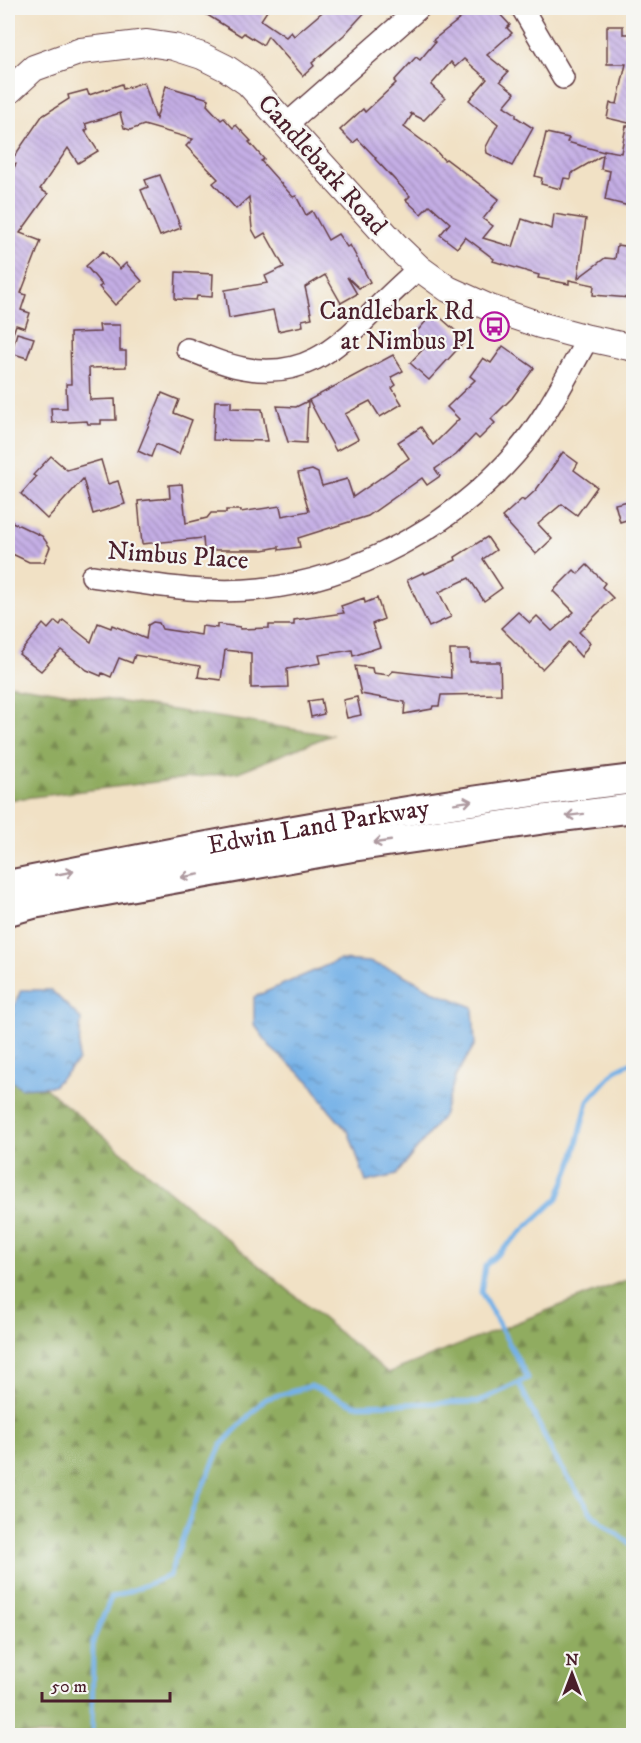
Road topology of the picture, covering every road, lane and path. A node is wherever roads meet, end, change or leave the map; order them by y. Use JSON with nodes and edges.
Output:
{"nodes":[{"id":1,"x":419,"y":8,"type":"edge"},
{"id":2,"x":522,"y":8,"type":"edge"},
{"id":3,"x":563,"y":78,"type":"dead end"},
{"id":4,"x":8,"y":92,"type":"edge"},
{"id":5,"x":287,"y":124,"type":"junction"},
{"id":6,"x":419,"y":268,"type":"junction"},
{"id":7,"x":588,"y":338,"type":"junction"},
{"id":8,"x":633,"y":348,"type":"edge"},
{"id":9,"x":187,"y":349,"type":"dead end"},
{"id":10,"x":92,"y":576,"type":"dead end"},
{"id":11,"x":633,"y":779,"type":"edge"},
{"id":12,"x":633,"y":808,"type":"edge"},
{"id":13,"x":8,"y":885,"type":"edge"},
{"id":14,"x":8,"y":911,"type":"edge"}],
"edges":[{"from":1,"to":5,"type":"street"},
{"from":2,"to":3,"type":"street"},
{"from":4,"to":5,"type":"street","name":"Candlebark Road"},
{"from":5,"to":6,"type":"street","name":"Candlebark Road"},
{"from":6,"to":7,"type":"street","name":"Candlebark Road"},
{"from":6,"to":9,"type":"street"},
{"from":7,"to":8,"type":"street","name":"Candlebark Road"},
{"from":7,"to":10,"type":"street","name":"Nimbus Place"},
{"from":13,"to":11,"type":"main road","name":"Edwin Land Parkway","one_way":true},
{"from":12,"to":14,"type":"main road","name":"Edwin Land Parkway","one_way":true}]}
